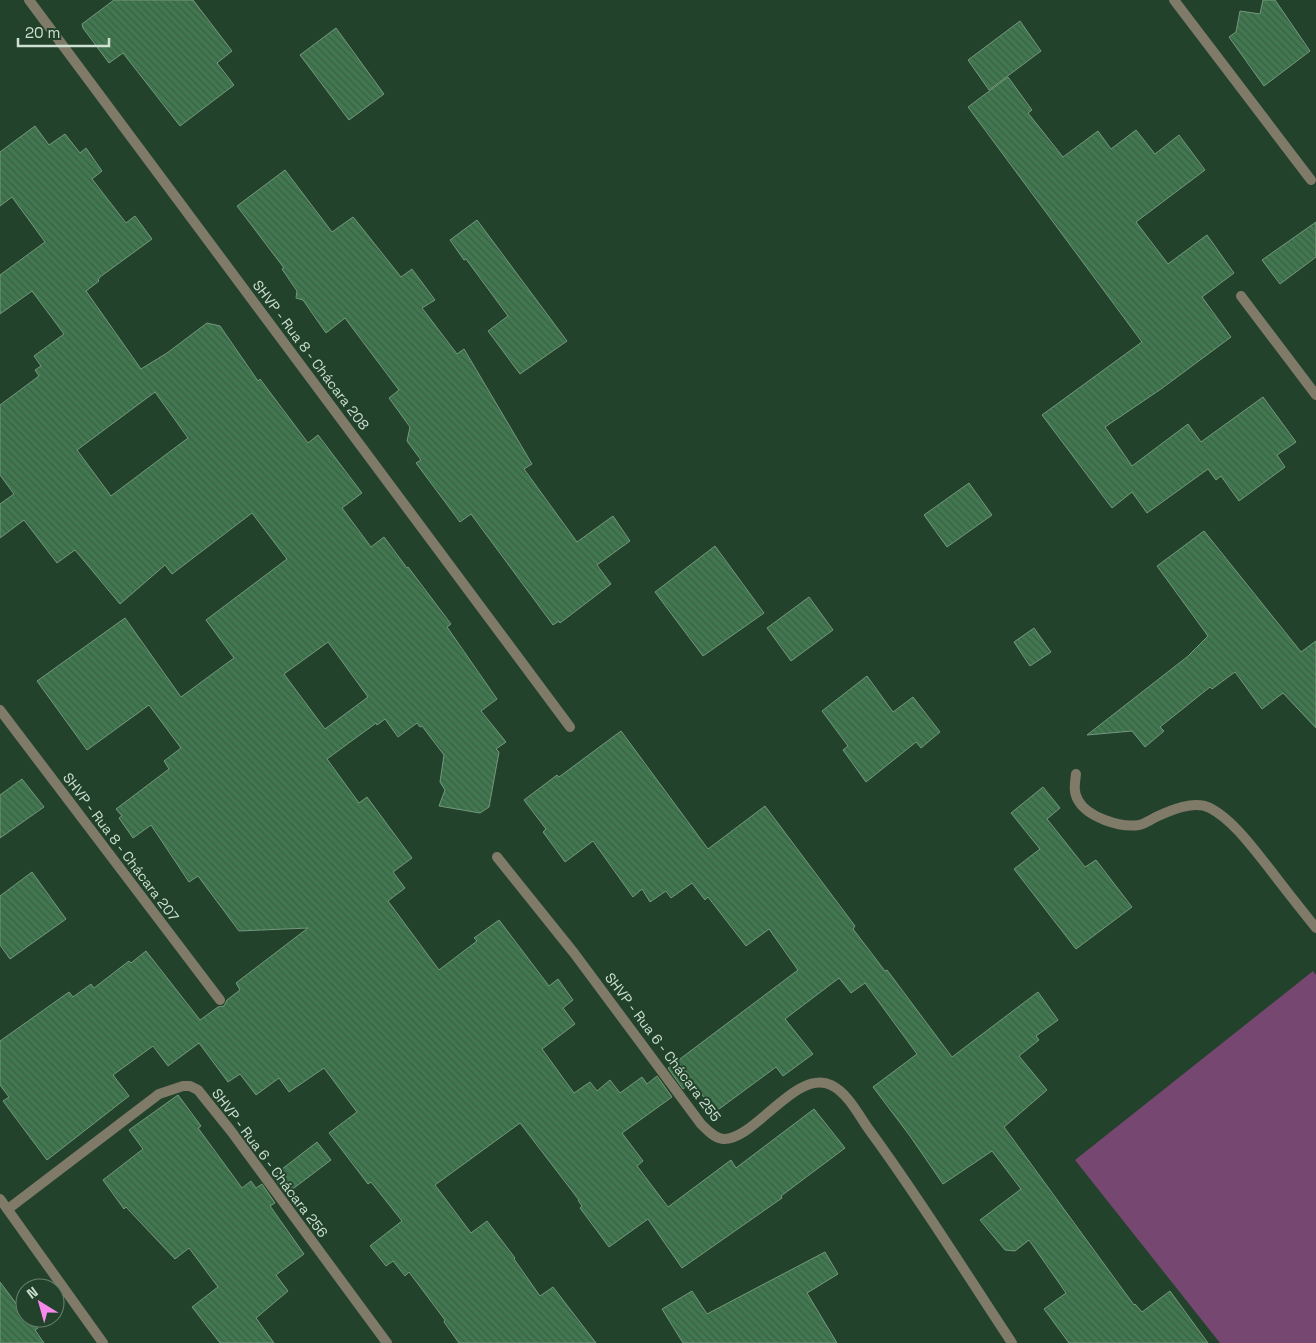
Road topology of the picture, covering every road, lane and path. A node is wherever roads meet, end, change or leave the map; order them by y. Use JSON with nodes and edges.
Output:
{"nodes":[{"id":1,"x":29,"y":0,"type":"edge"},
{"id":2,"x":1174,"y":0,"type":"edge"},
{"id":3,"x":1312,"y":180,"type":"dead end"},
{"id":4,"x":1241,"y":296,"type":"dead end"},
{"id":5,"x":1316,"y":395,"type":"edge"},
{"id":6,"x":0,"y":710,"type":"edge"},
{"id":7,"x":570,"y":727,"type":"dead end"},
{"id":8,"x":1076,"y":774,"type":"dead end"},
{"id":9,"x":497,"y":857,"type":"dead end"},
{"id":10,"x":1316,"y":928,"type":"edge"},
{"id":11,"x":220,"y":1000,"type":"dead end"},
{"id":12,"x":0,"y":1199,"type":"edge"},
{"id":13,"x":8,"y":1209,"type":"junction"},
{"id":14,"x":103,"y":1343,"type":"edge"},
{"id":15,"x":387,"y":1343,"type":"edge"},
{"id":16,"x":1012,"y":1343,"type":"edge"}],
"edges":[{"from":1,"to":7,"type":"street","name":"SHVP - Rua 8 - Chácara 208"},
{"from":2,"to":3,"type":"street"},
{"from":4,"to":5,"type":"street"},
{"from":6,"to":11,"type":"street","name":"SHVP - Rua 8 - Chácara 207"},
{"from":8,"to":10,"type":"street"},
{"from":9,"to":16,"type":"street","name":"SHVP - Rua 6 - Chácara 255"},
{"from":12,"to":13,"type":"street"},
{"from":13,"to":14,"type":"street"},
{"from":13,"to":15,"type":"street","name":"SHVP - Rua 6 - Chácara 256"}]}
